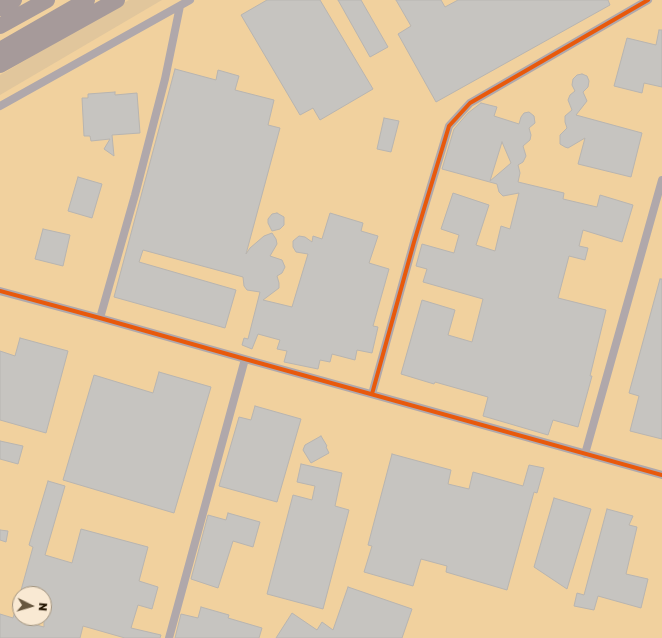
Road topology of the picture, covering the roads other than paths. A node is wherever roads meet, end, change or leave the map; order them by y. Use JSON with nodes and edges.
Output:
{"nodes":[{"id":1,"x":14,"y":0,"type":"edge"},
{"id":2,"x":47,"y":0,"type":"edge"},
{"id":3,"x":87,"y":0,"type":"edge"},
{"id":4,"x":117,"y":0,"type":"edge"},
{"id":5,"x":190,"y":0,"type":"edge"},
{"id":6,"x":648,"y":0,"type":"edge"},
{"id":7,"x":180,"y":6,"type":"junction"},
{"id":8,"x":0,"y":8,"type":"edge"},
{"id":9,"x":0,"y":26,"type":"edge"},
{"id":10,"x":0,"y":50,"type":"edge"},
{"id":11,"x":0,"y":65,"type":"edge"},
{"id":12,"x":0,"y":106,"type":"edge"},
{"id":13,"x":662,"y":180,"type":"edge"},
{"id":14,"x":0,"y":291,"type":"edge"},
{"id":15,"x":100,"y":318,"type":"junction"},
{"id":16,"x":244,"y":360,"type":"junction"},
{"id":17,"x":372,"y":394,"type":"junction"},
{"id":18,"x":585,"y":454,"type":"junction"},
{"id":19,"x":662,"y":475,"type":"edge"},
{"id":20,"x":169,"y":638,"type":"edge"}],
"edges":[{"from":1,"to":8,"type":"highway"},
{"from":2,"to":9,"type":"highway"},
{"from":3,"to":10,"type":"highway"},
{"from":4,"to":11,"type":"highway"},
{"from":5,"to":7,"type":"street"},
{"from":6,"to":17,"type":"street"},
{"from":7,"to":12,"type":"street"},
{"from":7,"to":15,"type":"street"},
{"from":13,"to":18,"type":"street"},
{"from":14,"to":15,"type":"street"},
{"from":15,"to":16,"type":"street"},
{"from":16,"to":17,"type":"street"},
{"from":16,"to":20,"type":"street"},
{"from":17,"to":18,"type":"street"},
{"from":18,"to":19,"type":"street"}]}
